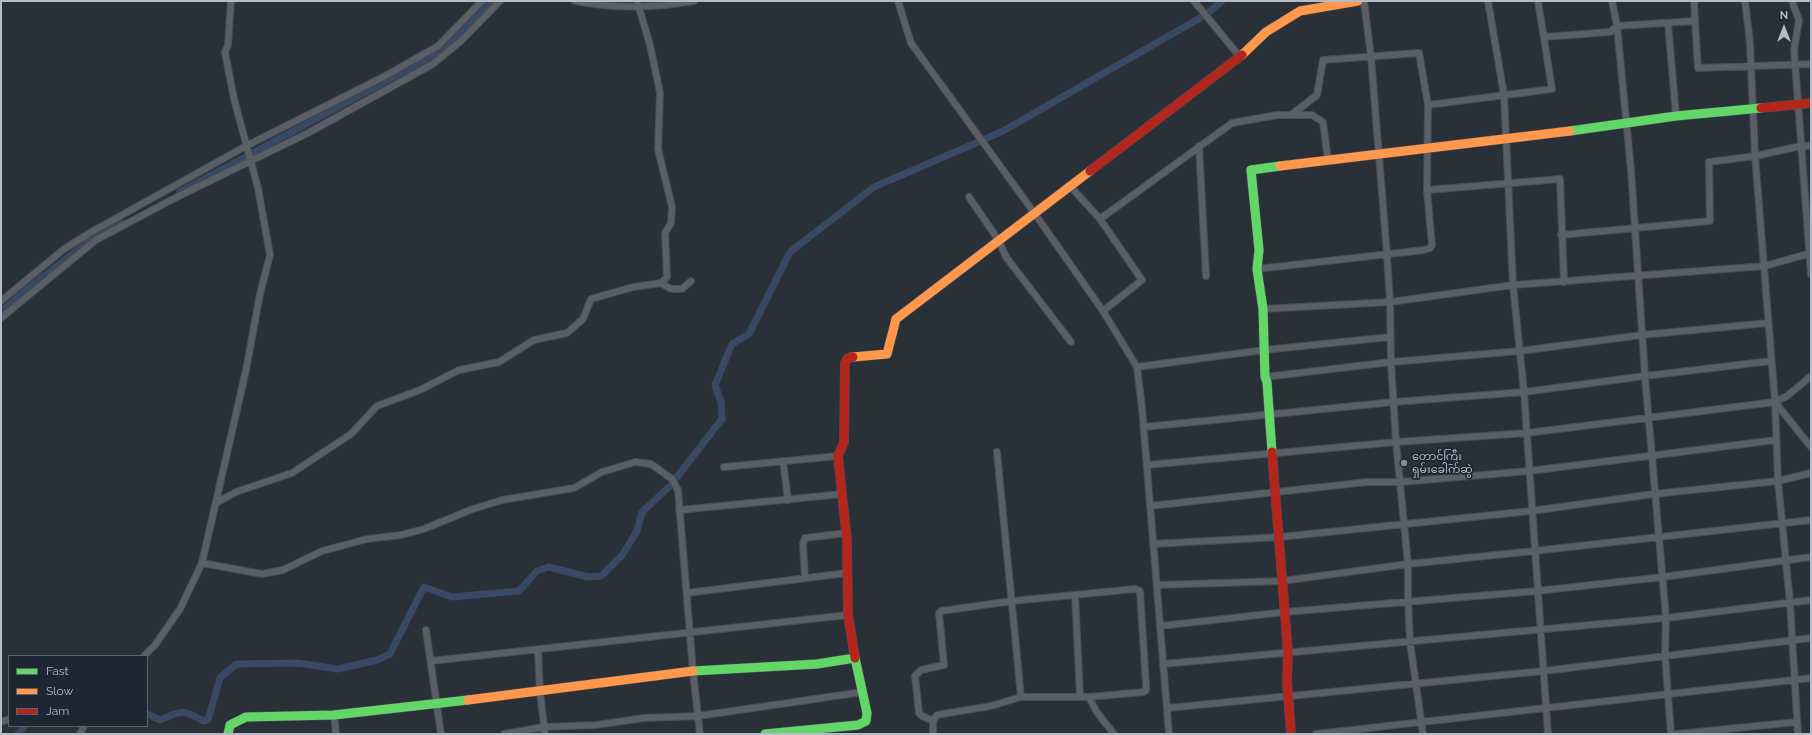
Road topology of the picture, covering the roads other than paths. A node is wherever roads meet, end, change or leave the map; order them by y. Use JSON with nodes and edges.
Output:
{"nodes":[{"id":1,"x":231,"y":1,"type":"edge"},
{"id":2,"x":482,"y":1,"type":"edge"},
{"id":3,"x":500,"y":1,"type":"edge"},
{"id":4,"x":575,"y":1,"type":"edge"},
{"id":5,"x":694,"y":1,"type":"edge"},
{"id":6,"x":898,"y":1,"type":"edge"},
{"id":7,"x":1194,"y":1,"type":"edge"},
{"id":8,"x":1358,"y":1,"type":"edge"},
{"id":9,"x":1364,"y":1,"type":"edge"},
{"id":10,"x":1488,"y":1,"type":"edge"},
{"id":11,"x":1538,"y":1,"type":"edge"},
{"id":12,"x":1612,"y":1,"type":"edge"},
{"id":13,"x":1694,"y":1,"type":"edge"},
{"id":14,"x":1745,"y":1,"type":"edge"},
{"id":15,"x":1792,"y":1,"type":"edge"},
{"id":16,"x":638,"y":4,"type":"edge"},
{"id":17,"x":1695,"y":21,"type":"junction"},
{"id":18,"x":1668,"y":23,"type":"junction"},
{"id":19,"x":1617,"y":26,"type":"junction"},
{"id":20,"x":1544,"y":37,"type":"junction"},
{"id":21,"x":1240,"y":57,"type":"junction"},
{"id":22,"x":1371,"y":57,"type":"junction"},
{"id":23,"x":1811,"y":64,"type":"edge"},
{"id":24,"x":1795,"y":65,"type":"junction"},
{"id":25,"x":1751,"y":66,"type":"junction"},
{"id":26,"x":1504,"y":95,"type":"junction"},
{"id":27,"x":1811,"y":103,"type":"edge"},
{"id":28,"x":1428,"y":105,"type":"junction"},
{"id":29,"x":1799,"y":106,"type":"junction"},
{"id":30,"x":1753,"y":109,"type":"junction"},
{"id":31,"x":1291,"y":115,"type":"junction"},
{"id":32,"x":1676,"y":116,"type":"junction"},
{"id":33,"x":1626,"y":122,"type":"junction"},
{"id":34,"x":1505,"y":140,"type":"junction"},
{"id":35,"x":1198,"y":146,"type":"junction"},
{"id":36,"x":1801,"y":146,"type":"junction"},
{"id":37,"x":1811,"y":146,"type":"edge"},
{"id":38,"x":247,"y":147,"type":"junction"},
{"id":39,"x":1427,"y":149,"type":"junction"},
{"id":40,"x":1379,"y":153,"type":"junction"},
{"id":41,"x":1755,"y":156,"type":"junction"},
{"id":42,"x":251,"y":160,"type":"junction"},
{"id":43,"x":1328,"y":160,"type":"junction"},
{"id":44,"x":1508,"y":183,"type":"junction"},
{"id":45,"x":1070,"y":186,"type":"junction"},
{"id":46,"x":1427,"y":190,"type":"junction"},
{"id":47,"x":969,"y":196,"type":"dead end"},
{"id":48,"x":1035,"y":214,"type":"junction"},
{"id":49,"x":1100,"y":220,"type":"junction"},
{"id":50,"x":1634,"y":228,"type":"junction"},
{"id":51,"x":1562,"y":235,"type":"junction"},
{"id":52,"x":999,"y":241,"type":"junction"},
{"id":53,"x":1810,"y":253,"type":"edge"},
{"id":54,"x":1387,"y":255,"type":"junction"},
{"id":55,"x":1764,"y":266,"type":"junction"},
{"id":56,"x":1257,"y":269,"type":"junction"},
{"id":57,"x":1811,"y":274,"type":"edge"},
{"id":58,"x":1206,"y":276,"type":"dead end"},
{"id":59,"x":1638,"y":276,"type":"junction"},
{"id":60,"x":691,"y":281,"type":"dead end"},
{"id":61,"x":1564,"y":282,"type":"junction"},
{"id":62,"x":661,"y":283,"type":"junction"},
{"id":63,"x":1513,"y":285,"type":"junction"},
{"id":64,"x":1,"y":301,"type":"edge"},
{"id":65,"x":1390,"y":302,"type":"junction"},
{"id":66,"x":1263,"y":309,"type":"junction"},
{"id":67,"x":1103,"y":311,"type":"junction"},
{"id":68,"x":1,"y":318,"type":"edge"},
{"id":69,"x":1768,"y":323,"type":"junction"},
{"id":70,"x":1642,"y":335,"type":"junction"},
{"id":71,"x":1390,"y":337,"type":"junction"},
{"id":72,"x":1071,"y":342,"type":"dead end"},
{"id":73,"x":1264,"y":350,"type":"junction"},
{"id":74,"x":1520,"y":351,"type":"junction"},
{"id":75,"x":1771,"y":361,"type":"junction"},
{"id":76,"x":1391,"y":362,"type":"junction"},
{"id":77,"x":1136,"y":367,"type":"junction"},
{"id":78,"x":1265,"y":376,"type":"junction"},
{"id":79,"x":1645,"y":376,"type":"junction"},
{"id":80,"x":1811,"y":376,"type":"edge"},
{"id":81,"x":1524,"y":392,"type":"junction"},
{"id":82,"x":1394,"y":402,"type":"junction"},
{"id":83,"x":1775,"y":402,"type":"junction"},
{"id":84,"x":1269,"y":414,"type":"junction"},
{"id":85,"x":1649,"y":417,"type":"junction"},
{"id":86,"x":1144,"y":427,"type":"junction"},
{"id":87,"x":1527,"y":433,"type":"junction"},
{"id":88,"x":1776,"y":440,"type":"junction"},
{"id":89,"x":1396,"y":442,"type":"junction"},
{"id":90,"x":1811,"y":447,"type":"edge"},
{"id":91,"x":997,"y":452,"type":"dead end"},
{"id":92,"x":1272,"y":454,"type":"junction"},
{"id":93,"x":1652,"y":455,"type":"junction"},
{"id":94,"x":838,"y":456,"type":"junction"},
{"id":95,"x":783,"y":461,"type":"junction"},
{"id":96,"x":1147,"y":465,"type":"junction"},
{"id":97,"x":724,"y":467,"type":"dead end"},
{"id":98,"x":1529,"y":471,"type":"junction"},
{"id":99,"x":1811,"y":473,"type":"edge"},
{"id":100,"x":1778,"y":481,"type":"junction"},
{"id":101,"x":1401,"y":482,"type":"junction"},
{"id":102,"x":1275,"y":492,"type":"junction"},
{"id":103,"x":843,"y":494,"type":"junction"},
{"id":104,"x":1654,"y":494,"type":"junction"},
{"id":105,"x":788,"y":500,"type":"junction"},
{"id":106,"x":216,"y":503,"type":"junction"},
{"id":107,"x":1150,"y":506,"type":"junction"},
{"id":108,"x":680,"y":510,"type":"junction"},
{"id":109,"x":1532,"y":511,"type":"junction"},
{"id":110,"x":1811,"y":520,"type":"edge"},
{"id":111,"x":1405,"y":523,"type":"junction"},
{"id":112,"x":1782,"y":523,"type":"junction"},
{"id":113,"x":846,"y":533,"type":"junction"},
{"id":114,"x":1659,"y":536,"type":"junction"},
{"id":115,"x":1280,"y":537,"type":"junction"},
{"id":116,"x":1153,"y":544,"type":"junction"},
{"id":117,"x":1534,"y":551,"type":"junction"},
{"id":118,"x":1811,"y":557,"type":"edge"},
{"id":119,"x":1786,"y":559,"type":"junction"},
{"id":120,"x":202,"y":563,"type":"junction"},
{"id":121,"x":1408,"y":564,"type":"junction"},
{"id":122,"x":847,"y":573,"type":"junction"},
{"id":123,"x":1663,"y":577,"type":"junction"},
{"id":124,"x":805,"y":578,"type":"junction"},
{"id":125,"x":1282,"y":582,"type":"junction"},
{"id":126,"x":1157,"y":585,"type":"junction"},
{"id":127,"x":1537,"y":591,"type":"junction"},
{"id":128,"x":687,"y":594,"type":"junction"},
{"id":129,"x":1075,"y":595,"type":"junction"},
{"id":130,"x":1811,"y":600,"type":"edge"},
{"id":131,"x":1012,"y":601,"type":"junction"},
{"id":132,"x":1408,"y":601,"type":"junction"},
{"id":133,"x":1790,"y":602,"type":"junction"},
{"id":134,"x":1285,"y":612,"type":"junction"},
{"id":135,"x":848,"y":615,"type":"junction"},
{"id":136,"x":1666,"y":618,"type":"junction"},
{"id":137,"x":1160,"y":626,"type":"junction"},
{"id":138,"x":426,"y":630,"type":"dead end"},
{"id":139,"x":1540,"y":630,"type":"junction"},
{"id":140,"x":690,"y":633,"type":"junction"},
{"id":141,"x":1811,"y":638,"type":"edge"},
{"id":142,"x":1792,"y":640,"type":"junction"},
{"id":143,"x":1410,"y":642,"type":"junction"},
{"id":144,"x":538,"y":650,"type":"junction"},
{"id":145,"x":1288,"y":653,"type":"junction"},
{"id":146,"x":145,"y":655,"type":"edge"},
{"id":147,"x":1665,"y":656,"type":"junction"},
{"id":148,"x":855,"y":658,"type":"junction"},
{"id":149,"x":431,"y":661,"type":"junction"},
{"id":150,"x":1163,"y":664,"type":"junction"},
{"id":151,"x":693,"y":671,"type":"junction"},
{"id":152,"x":1544,"y":671,"type":"junction"},
{"id":153,"x":1811,"y":678,"type":"edge"},
{"id":154,"x":1794,"y":680,"type":"junction"},
{"id":155,"x":1416,"y":684,"type":"junction"},
{"id":156,"x":540,"y":692,"type":"junction"},
{"id":157,"x":863,"y":692,"type":"junction"},
{"id":158,"x":1669,"y":694,"type":"junction"},
{"id":159,"x":1080,"y":696,"type":"junction"},
{"id":160,"x":1021,"y":697,"type":"junction"},
{"id":161,"x":1088,"y":697,"type":"junction"},
{"id":162,"x":1288,"y":697,"type":"junction"},
{"id":163,"x":438,"y":703,"type":"junction"},
{"id":164,"x":1168,"y":708,"type":"junction"},
{"id":165,"x":1546,"y":709,"type":"junction"},
{"id":166,"x":334,"y":715,"type":"junction"},
{"id":167,"x":698,"y":716,"type":"junction"},
{"id":168,"x":933,"y":721,"type":"junction"},
{"id":169,"x":1421,"y":722,"type":"junction"},
{"id":170,"x":1797,"y":722,"type":"junction"},
{"id":171,"x":544,"y":731,"type":"edge"},
{"id":172,"x":228,"y":734,"type":"edge"},
{"id":173,"x":336,"y":734,"type":"edge"},
{"id":174,"x":441,"y":734,"type":"edge"},
{"id":175,"x":504,"y":734,"type":"edge"},
{"id":176,"x":700,"y":734,"type":"edge"},
{"id":177,"x":765,"y":734,"type":"edge"},
{"id":178,"x":933,"y":734,"type":"edge"},
{"id":179,"x":1114,"y":734,"type":"edge"},
{"id":180,"x":1169,"y":734,"type":"edge"},
{"id":181,"x":1290,"y":734,"type":"edge"},
{"id":182,"x":1316,"y":734,"type":"edge"},
{"id":183,"x":1423,"y":734,"type":"edge"},
{"id":184,"x":1548,"y":734,"type":"edge"},
{"id":185,"x":1671,"y":734,"type":"edge"},
{"id":186,"x":1676,"y":734,"type":"edge"},
{"id":187,"x":1798,"y":734,"type":"edge"}],
"edges":[{"from":1,"to":38,"type":"street"},
{"from":2,"to":38,"type":"street"},
{"from":3,"to":42,"type":"street"},
{"from":4,"to":16,"type":"street"},
{"from":5,"to":16,"type":"street"},
{"from":6,"to":48,"type":"street"},
{"from":7,"to":21,"type":"street"},
{"from":8,"to":21,"type":"street"},
{"from":9,"to":22,"type":"street"},
{"from":10,"to":26,"type":"street"},
{"from":11,"to":20,"type":"street"},
{"from":12,"to":19,"type":"street"},
{"from":13,"to":17,"type":"street"},
{"from":14,"to":25,"type":"street"},
{"from":15,"to":24,"type":"street"},
{"from":16,"to":62,"type":"street"},
{"from":17,"to":18,"type":"street"},
{"from":17,"to":25,"type":"street"},
{"from":18,"to":19,"type":"street"},
{"from":18,"to":32,"type":"street"},
{"from":19,"to":20,"type":"street"},
{"from":19,"to":33,"type":"street"},
{"from":20,"to":26,"type":"street"},
{"from":21,"to":45,"type":"street"},
{"from":22,"to":28,"type":"street"},
{"from":22,"to":31,"type":"street"},
{"from":22,"to":40,"type":"street"},
{"from":23,"to":24,"type":"street"},
{"from":24,"to":25,"type":"street"},
{"from":24,"to":29,"type":"street"},
{"from":25,"to":30,"type":"street"},
{"from":26,"to":28,"type":"street"},
{"from":26,"to":34,"type":"street"},
{"from":27,"to":29,"type":"street"},
{"from":28,"to":39,"type":"street"},
{"from":29,"to":30,"type":"street"},
{"from":29,"to":36,"type":"street"},
{"from":30,"to":32,"type":"street"},
{"from":30,"to":41,"type":"street"},
{"from":31,"to":35,"type":"street"},
{"from":31,"to":43,"type":"street"},
{"from":32,"to":33,"type":"street"},
{"from":33,"to":34,"type":"street"},
{"from":33,"to":50,"type":"street"},
{"from":34,"to":39,"type":"street"},
{"from":34,"to":44,"type":"street"},
{"from":35,"to":49,"type":"street"},
{"from":35,"to":58,"type":"street"},
{"from":36,"to":37,"type":"street"},
{"from":36,"to":41,"type":"street"},
{"from":36,"to":53,"type":"street"},
{"from":38,"to":42,"type":"street"},
{"from":38,"to":64,"type":"street"},
{"from":39,"to":40,"type":"street"},
{"from":39,"to":46,"type":"street"},
{"from":40,"to":43,"type":"street"},
{"from":40,"to":54,"type":"street"},
{"from":41,"to":50,"type":"street"},
{"from":41,"to":55,"type":"street"},
{"from":42,"to":68,"type":"street"},
{"from":42,"to":106,"type":"street"},
{"from":43,"to":56,"type":"street"},
{"from":44,"to":46,"type":"street"},
{"from":44,"to":51,"type":"street"},
{"from":44,"to":63,"type":"street"},
{"from":45,"to":48,"type":"street"},
{"from":45,"to":49,"type":"street"},
{"from":46,"to":54,"type":"street"},
{"from":47,"to":52,"type":"street"},
{"from":48,"to":52,"type":"street"},
{"from":48,"to":67,"type":"street"},
{"from":49,"to":67,"type":"street"},
{"from":50,"to":51,"type":"street"},
{"from":50,"to":59,"type":"street"},
{"from":51,"to":61,"type":"street"},
{"from":52,"to":72,"type":"street"},
{"from":52,"to":94,"type":"street"},
{"from":53,"to":55,"type":"street"},
{"from":53,"to":57,"type":"street"},
{"from":54,"to":56,"type":"street"},
{"from":54,"to":65,"type":"street"},
{"from":55,"to":59,"type":"street"},
{"from":55,"to":69,"type":"street"},
{"from":56,"to":66,"type":"street"},
{"from":59,"to":61,"type":"street"},
{"from":59,"to":70,"type":"street"},
{"from":60,"to":62,"type":"street"},
{"from":61,"to":63,"type":"street"},
{"from":62,"to":106,"type":"street"},
{"from":63,"to":65,"type":"street"},
{"from":63,"to":74,"type":"street"},
{"from":65,"to":66,"type":"street"},
{"from":65,"to":71,"type":"street"},
{"from":66,"to":73,"type":"street"},
{"from":67,"to":77,"type":"street"},
{"from":69,"to":70,"type":"street"},
{"from":69,"to":75,"type":"street"},
{"from":70,"to":74,"type":"street"},
{"from":70,"to":79,"type":"street"},
{"from":71,"to":73,"type":"street"},
{"from":71,"to":76,"type":"street"},
{"from":73,"to":77,"type":"street"},
{"from":73,"to":78,"type":"street"},
{"from":74,"to":76,"type":"street"},
{"from":74,"to":81,"type":"street"},
{"from":75,"to":79,"type":"street"},
{"from":75,"to":83,"type":"street"},
{"from":76,"to":78,"type":"street"},
{"from":76,"to":82,"type":"street"},
{"from":77,"to":86,"type":"street"},
{"from":78,"to":84,"type":"street"},
{"from":79,"to":81,"type":"street"},
{"from":79,"to":85,"type":"street"},
{"from":80,"to":83,"type":"street"},
{"from":81,"to":82,"type":"street"},
{"from":81,"to":87,"type":"street"},
{"from":82,"to":84,"type":"street"},
{"from":82,"to":89,"type":"street"},
{"from":83,"to":85,"type":"street"},
{"from":83,"to":88,"type":"street"},
{"from":83,"to":90,"type":"street"},
{"from":84,"to":86,"type":"street"},
{"from":84,"to":92,"type":"street"},
{"from":85,"to":87,"type":"street"},
{"from":85,"to":93,"type":"street"},
{"from":86,"to":96,"type":"street"},
{"from":87,"to":89,"type":"street"},
{"from":87,"to":98,"type":"street"},
{"from":88,"to":93,"type":"street"},
{"from":88,"to":100,"type":"street"},
{"from":89,"to":92,"type":"street"},
{"from":89,"to":101,"type":"street"},
{"from":91,"to":131,"type":"street"},
{"from":92,"to":96,"type":"street"},
{"from":92,"to":102,"type":"street"},
{"from":93,"to":98,"type":"street"},
{"from":93,"to":104,"type":"street"},
{"from":94,"to":95,"type":"street"},
{"from":94,"to":103,"type":"street"},
{"from":95,"to":97,"type":"street"},
{"from":95,"to":105,"type":"street"},
{"from":96,"to":107,"type":"street"},
{"from":98,"to":101,"type":"street"},
{"from":98,"to":109,"type":"street"},
{"from":99,"to":100,"type":"street"},
{"from":100,"to":104,"type":"street"},
{"from":100,"to":112,"type":"street"},
{"from":101,"to":102,"type":"street"},
{"from":101,"to":111,"type":"street"},
{"from":102,"to":107,"type":"street"},
{"from":102,"to":115,"type":"street"},
{"from":103,"to":105,"type":"street"},
{"from":103,"to":113,"type":"street"},
{"from":104,"to":109,"type":"street"},
{"from":104,"to":114,"type":"street"},
{"from":105,"to":108,"type":"street"},
{"from":106,"to":120,"type":"street"},
{"from":107,"to":116,"type":"street"},
{"from":108,"to":120,"type":"street"},
{"from":108,"to":128,"type":"street"},
{"from":109,"to":111,"type":"street"},
{"from":109,"to":117,"type":"street"},
{"from":110,"to":112,"type":"street"},
{"from":111,"to":115,"type":"street"},
{"from":111,"to":121,"type":"street"},
{"from":112,"to":114,"type":"street"},
{"from":112,"to":119,"type":"street"},
{"from":113,"to":122,"type":"street"},
{"from":113,"to":124,"type":"street"},
{"from":114,"to":117,"type":"street"},
{"from":114,"to":123,"type":"street"},
{"from":115,"to":116,"type":"street"},
{"from":115,"to":125,"type":"street"},
{"from":116,"to":126,"type":"street"},
{"from":117,"to":121,"type":"street"},
{"from":117,"to":127,"type":"street"},
{"from":118,"to":119,"type":"street"},
{"from":119,"to":123,"type":"street"},
{"from":119,"to":133,"type":"street"},
{"from":120,"to":146,"type":"street"},
{"from":121,"to":125,"type":"street"},
{"from":121,"to":132,"type":"street"},
{"from":122,"to":124,"type":"street"},
{"from":122,"to":135,"type":"street"},
{"from":123,"to":127,"type":"street"},
{"from":123,"to":136,"type":"street"},
{"from":124,"to":128,"type":"street"},
{"from":125,"to":126,"type":"street"},
{"from":125,"to":134,"type":"street"},
{"from":126,"to":137,"type":"street"},
{"from":127,"to":132,"type":"street"},
{"from":127,"to":139,"type":"street"},
{"from":128,"to":140,"type":"street"},
{"from":129,"to":131,"type":"street"},
{"from":129,"to":159,"type":"street"},
{"from":129,"to":161,"type":"street"},
{"from":130,"to":133,"type":"street"},
{"from":131,"to":160,"type":"street"},
{"from":131,"to":168,"type":"street"},
{"from":132,"to":134,"type":"street"},
{"from":132,"to":143,"type":"street"},
{"from":133,"to":136,"type":"street"},
{"from":133,"to":142,"type":"street"},
{"from":134,"to":137,"type":"street"},
{"from":134,"to":145,"type":"street"},
{"from":135,"to":140,"type":"street"},
{"from":135,"to":148,"type":"street"},
{"from":136,"to":139,"type":"street"},
{"from":136,"to":147,"type":"street"},
{"from":137,"to":150,"type":"street"},
{"from":138,"to":149,"type":"street"},
{"from":139,"to":143,"type":"street"},
{"from":139,"to":152,"type":"street"},
{"from":140,"to":144,"type":"street"},
{"from":140,"to":151,"type":"street"},
{"from":141,"to":142,"type":"street"},
{"from":142,"to":147,"type":"street"},
{"from":142,"to":154,"type":"street"},
{"from":143,"to":145,"type":"street"},
{"from":143,"to":155,"type":"street"},
{"from":144,"to":149,"type":"street"},
{"from":144,"to":156,"type":"street"},
{"from":145,"to":150,"type":"street"},
{"from":145,"to":162,"type":"street"},
{"from":147,"to":152,"type":"street"},
{"from":147,"to":158,"type":"street"},
{"from":148,"to":151,"type":"street"},
{"from":148,"to":157,"type":"street"},
{"from":149,"to":163,"type":"street"},
{"from":150,"to":164,"type":"street"},
{"from":151,"to":156,"type":"street"},
{"from":151,"to":167,"type":"street"},
{"from":152,"to":155,"type":"street"},
{"from":152,"to":165,"type":"street"},
{"from":153,"to":154,"type":"street"},
{"from":154,"to":158,"type":"street"},
{"from":154,"to":170,"type":"street"},
{"from":155,"to":162,"type":"street"},
{"from":155,"to":169,"type":"street"},
{"from":156,"to":163,"type":"street"},
{"from":156,"to":171,"type":"street"},
{"from":157,"to":167,"type":"street"},
{"from":157,"to":177,"type":"street"},
{"from":158,"to":165,"type":"street"},
{"from":158,"to":185,"type":"street"},
{"from":159,"to":160,"type":"street"},
{"from":159,"to":161,"type":"street"},
{"from":160,"to":168,"type":"street"},
{"from":161,"to":179,"type":"street"},
{"from":162,"to":164,"type":"street"},
{"from":162,"to":181,"type":"street"},
{"from":163,"to":166,"type":"street"},
{"from":163,"to":174,"type":"street"},
{"from":164,"to":180,"type":"street"},
{"from":165,"to":169,"type":"street"},
{"from":165,"to":184,"type":"street"},
{"from":166,"to":172,"type":"street"},
{"from":166,"to":173,"type":"street"},
{"from":167,"to":171,"type":"street"},
{"from":167,"to":176,"type":"street"},
{"from":168,"to":178,"type":"street"},
{"from":169,"to":182,"type":"street"},
{"from":169,"to":183,"type":"street"},
{"from":170,"to":186,"type":"street"},
{"from":170,"to":187,"type":"street"},
{"from":171,"to":175,"type":"street"}]}
